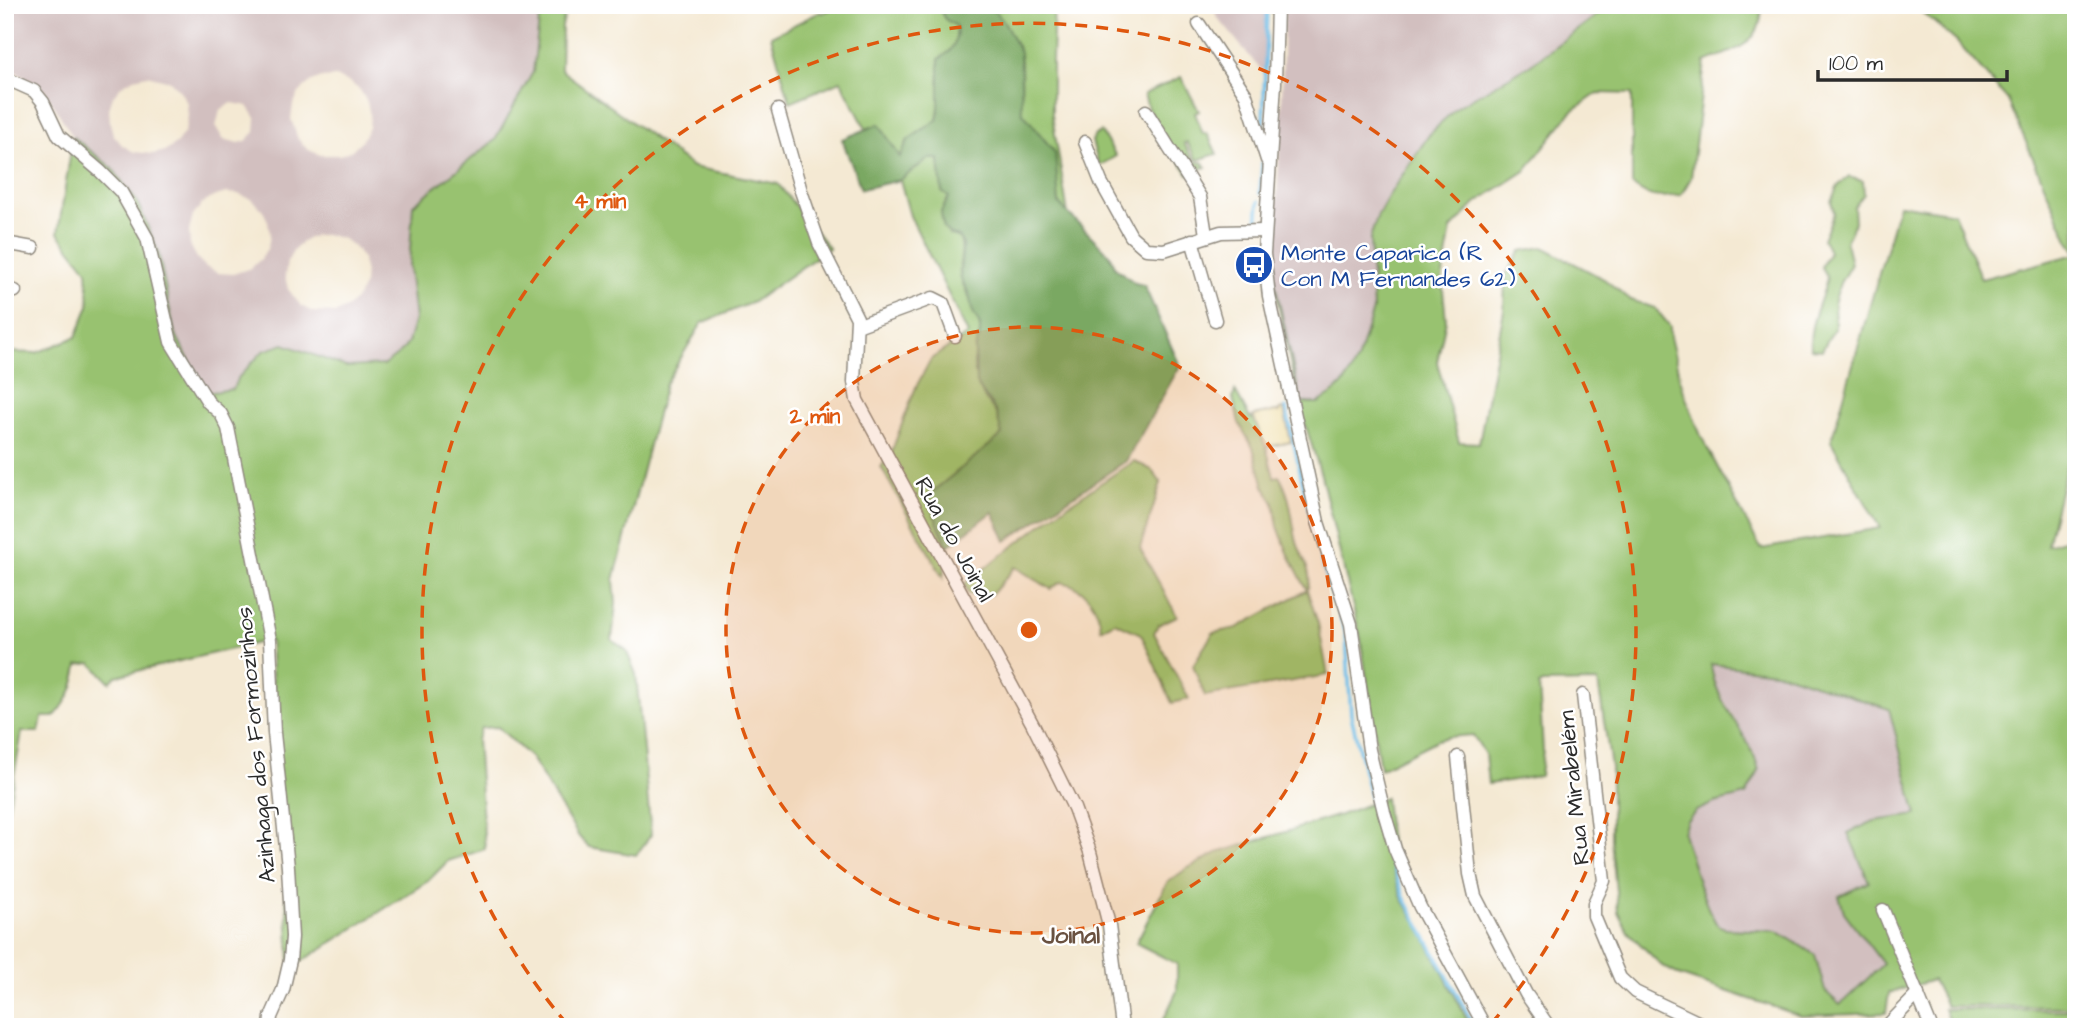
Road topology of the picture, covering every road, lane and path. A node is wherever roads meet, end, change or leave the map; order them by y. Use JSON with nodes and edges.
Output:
{"nodes":[{"id":1,"x":1277,"y":5,"type":"edge"},
{"id":2,"x":1199,"y":24,"type":"dead end"},
{"id":3,"x":5,"y":78,"type":"edge"},
{"id":4,"x":778,"y":110,"type":"dead end"},
{"id":5,"x":1146,"y":111,"type":"dead end"},
{"id":6,"x":1085,"y":142,"type":"dead end"},
{"id":7,"x":1269,"y":166,"type":"junction"},
{"id":8,"x":1264,"y":231,"type":"junction"},
{"id":9,"x":1206,"y":235,"type":"junction"},
{"id":10,"x":1192,"y":240,"type":"junction"},
{"id":11,"x":5,"y":243,"type":"edge"},
{"id":12,"x":33,"y":248,"type":"dead end"},
{"id":13,"x":1215,"y":320,"type":"dead end"},
{"id":14,"x":858,"y":326,"type":"junction"},
{"id":15,"x":955,"y":336,"type":"dead end"},
{"id":16,"x":1583,"y":695,"type":"dead end"},
{"id":17,"x":1458,"y":757,"type":"dead end"},
{"id":18,"x":1883,"y":910,"type":"dead end"},
{"id":19,"x":1918,"y":994,"type":"junction"},
{"id":20,"x":270,"y":1027,"type":"edge"},
{"id":21,"x":1122,"y":1027,"type":"edge"},
{"id":22,"x":1485,"y":1027,"type":"edge"},
{"id":23,"x":1549,"y":1027,"type":"edge"},
{"id":24,"x":1708,"y":1027,"type":"edge"},
{"id":25,"x":1886,"y":1027,"type":"edge"},
{"id":26,"x":1931,"y":1027,"type":"edge"}],
"edges":[{"from":1,"to":7,"type":"street"},
{"from":2,"to":7,"type":"street"},
{"from":3,"to":20,"type":"street","name":"Azinhaga dos Formozinhos"},
{"from":4,"to":14,"type":"street","name":"Rua do Joinal"},
{"from":5,"to":9,"type":"street"},
{"from":6,"to":10,"type":"street"},
{"from":7,"to":8,"type":"street"},
{"from":8,"to":9,"type":"street"},
{"from":8,"to":22,"type":"street"},
{"from":9,"to":10,"type":"street"},
{"from":10,"to":13,"type":"street"},
{"from":11,"to":12,"type":"street"},
{"from":14,"to":15,"type":"street"},
{"from":14,"to":21,"type":"street","name":"Rua do Joinal"},
{"from":16,"to":24,"type":"street","name":"Rua Mirabelém"},
{"from":17,"to":23,"type":"street"},
{"from":18,"to":19,"type":"street"},
{"from":19,"to":25,"type":"street"},
{"from":19,"to":26,"type":"street"}]}
